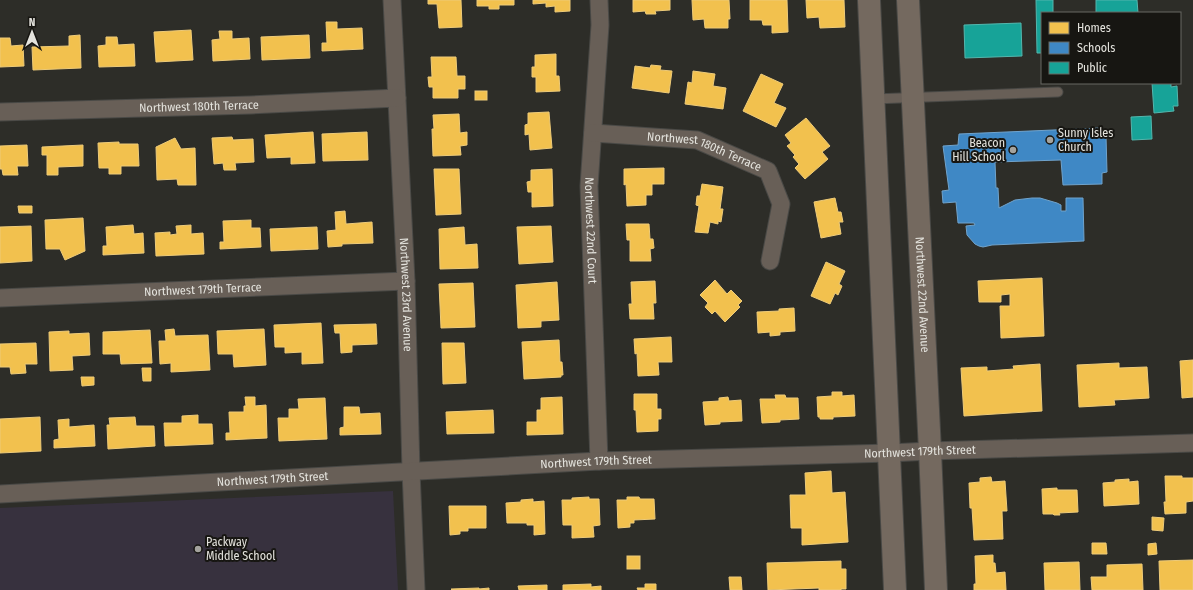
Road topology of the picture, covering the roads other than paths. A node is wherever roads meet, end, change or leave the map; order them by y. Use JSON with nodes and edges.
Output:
{"nodes":[{"id":1,"x":392,"y":0,"type":"edge"},
{"id":2,"x":599,"y":0,"type":"edge"},
{"id":3,"x":869,"y":0,"type":"edge"},
{"id":4,"x":908,"y":0,"type":"edge"},
{"id":5,"x":1058,"y":92,"type":"dead end"},
{"id":6,"x":912,"y":97,"type":"junction"},
{"id":7,"x":397,"y":98,"type":"junction"},
{"id":8,"x":874,"y":99,"type":"junction"},
{"id":9,"x":0,"y":112,"type":"edge"},
{"id":10,"x":593,"y":133,"type":"junction"},
{"id":11,"x":770,"y":261,"type":"dead end"},
{"id":12,"x":406,"y":281,"type":"junction"},
{"id":13,"x":0,"y":298,"type":"edge"},
{"id":14,"x":1193,"y":443,"type":"edge"},
{"id":15,"x":930,"y":451,"type":"junction"},
{"id":16,"x":890,"y":453,"type":"junction"},
{"id":17,"x":599,"y":461,"type":"junction"},
{"id":18,"x":411,"y":471,"type":"junction"},
{"id":19,"x":0,"y":494,"type":"edge"},
{"id":20,"x":416,"y":590,"type":"edge"},
{"id":21,"x":895,"y":590,"type":"edge"},
{"id":22,"x":936,"y":590,"type":"edge"}],
"edges":[{"from":1,"to":7,"type":"street","name":"Northwest 23rd Avenue"},
{"from":2,"to":10,"type":"street","name":"Northwest 22nd Court"},
{"from":3,"to":8,"type":"main road"},
{"from":4,"to":6,"type":"main road","name":"Northwest 22nd Avenue"},
{"from":5,"to":6,"type":"lane"},
{"from":6,"to":8,"type":"lane"},
{"from":6,"to":15,"type":"main road","name":"Northwest 22nd Avenue"},
{"from":7,"to":9,"type":"street","name":"Northwest 180th Terrace"},
{"from":7,"to":12,"type":"street","name":"Northwest 23rd Avenue"},
{"from":8,"to":16,"type":"main road"},
{"from":10,"to":11,"type":"street","name":"Northwest 180th Terrace"},
{"from":10,"to":17,"type":"street","name":"Northwest 22nd Court"},
{"from":12,"to":13,"type":"street","name":"Northwest 179th Terrace"},
{"from":12,"to":18,"type":"street","name":"Northwest 23rd Avenue"},
{"from":14,"to":15,"type":"street","name":"Northwest 179th Street"},
{"from":15,"to":16,"type":"street","name":"Northwest 179th Street"},
{"from":15,"to":22,"type":"main road","name":"Northwest 22nd Avenue"},
{"from":16,"to":17,"type":"street","name":"Northwest 179th Street"},
{"from":16,"to":21,"type":"main road"},
{"from":17,"to":18,"type":"street","name":"Northwest 179th Street"},
{"from":18,"to":19,"type":"street","name":"Northwest 179th Street"},
{"from":18,"to":20,"type":"street","name":"Northwest 23rd Avenue"}]}
